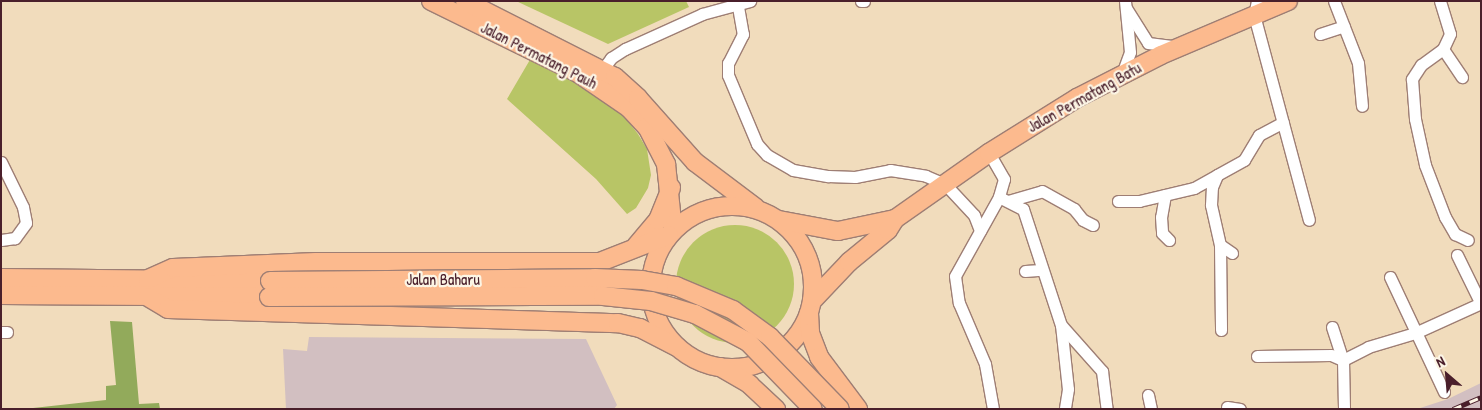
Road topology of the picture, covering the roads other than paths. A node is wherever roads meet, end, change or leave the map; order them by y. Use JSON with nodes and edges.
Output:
{"nodes":[{"id":1,"x":432,"y":1,"type":"edge"},
{"id":2,"x":465,"y":1,"type":"edge"},
{"id":3,"x":750,"y":1,"type":"edge"},
{"id":4,"x":1288,"y":1,"type":"edge"},
{"id":5,"x":1334,"y":1,"type":"edge"},
{"id":6,"x":1440,"y":1,"type":"edge"},
{"id":7,"x":738,"y":4,"type":"edge"},
{"id":8,"x":1125,"y":4,"type":"edge"},
{"id":9,"x":1256,"y":8,"type":"edge"},
{"id":10,"x":1344,"y":26,"type":"junction"},
{"id":11,"x":1320,"y":34,"type":"dead end"},
{"id":12,"x":1181,"y":46,"type":"junction"},
{"id":13,"x":1443,"y":49,"type":"junction"},
{"id":14,"x":604,"y":70,"type":"junction"},
{"id":15,"x":1122,"y":74,"type":"junction"},
{"id":16,"x":1462,"y":77,"type":"dead end"},
{"id":17,"x":1362,"y":106,"type":"dead end"},
{"id":18,"x":1283,"y":122,"type":"junction"},
{"id":19,"x":990,"y":153,"type":"junction"},
{"id":20,"x":1,"y":162,"type":"edge"},
{"id":21,"x":1217,"y":175,"type":"junction"},
{"id":22,"x":945,"y":184,"type":"junction"},
{"id":23,"x":671,"y":187,"type":"junction"},
{"id":24,"x":1165,"y":195,"type":"junction"},
{"id":25,"x":1004,"y":199,"type":"junction"},
{"id":26,"x":1118,"y":201,"type":"dead end"},
{"id":27,"x":759,"y":210,"type":"junction"},
{"id":28,"x":895,"y":219,"type":"junction"},
{"id":29,"x":779,"y":220,"type":"junction"},
{"id":30,"x":1309,"y":220,"type":"dead end"},
{"id":31,"x":1093,"y":225,"type":"dead end"},
{"id":32,"x":980,"y":230,"type":"junction"},
{"id":33,"x":671,"y":233,"type":"junction"},
{"id":34,"x":1,"y":240,"type":"edge"},
{"id":35,"x":1169,"y":240,"type":"dead end"},
{"id":36,"x":1468,"y":240,"type":"dead end"},
{"id":37,"x":1220,"y":245,"type":"junction"},
{"id":38,"x":1232,"y":253,"type":"dead end"},
{"id":39,"x":1456,"y":255,"type":"dead end"},
{"id":40,"x":619,"y":257,"type":"junction"},
{"id":41,"x":600,"y":262,"type":"junction"},
{"id":42,"x":1041,"y":270,"type":"junction"},
{"id":43,"x":1025,"y":271,"type":"dead end"},
{"id":44,"x":1390,"y":277,"type":"dead end"},
{"id":45,"x":1,"y":278,"type":"edge"},
{"id":46,"x":148,"y":288,"type":"junction"},
{"id":47,"x":269,"y":289,"type":"junction"},
{"id":48,"x":1,"y":295,"type":"edge"},
{"id":49,"x":1481,"y":303,"type":"edge"},
{"id":50,"x":811,"y":307,"type":"junction"},
{"id":51,"x":599,"y":322,"type":"junction"},
{"id":52,"x":1061,"y":325,"type":"junction"},
{"id":53,"x":1332,"y":327,"type":"dead end"},
{"id":54,"x":1221,"y":330,"type":"dead end"},
{"id":55,"x":1415,"y":333,"type":"junction"},
{"id":56,"x":677,"y":348,"type":"junction"},
{"id":57,"x":1257,"y":356,"type":"dead end"},
{"id":58,"x":1343,"y":360,"type":"junction"},
{"id":59,"x":720,"y":368,"type":"junction"},
{"id":60,"x":1444,"y":392,"type":"dead end"},
{"id":61,"x":1148,"y":395,"type":"dead end"},
{"id":62,"x":849,"y":406,"type":"edge"},
{"id":63,"x":1227,"y":407,"type":"dead end"},
{"id":64,"x":776,"y":409,"type":"edge"},
{"id":65,"x":813,"y":409,"type":"edge"},
{"id":66,"x":993,"y":409,"type":"edge"},
{"id":67,"x":1065,"y":409,"type":"edge"},
{"id":68,"x":1108,"y":409,"type":"edge"},
{"id":69,"x":1151,"y":409,"type":"edge"},
{"id":70,"x":1240,"y":409,"type":"edge"},
{"id":71,"x":1344,"y":409,"type":"edge"}],
"edges":[{"from":1,"to":23,"type":"main road","name":"Jalan Permatang Pauh"},
{"from":2,"to":14,"type":"main road","name":"Jalan Permatang Pauh"},
{"from":3,"to":7,"type":"street"},
{"from":4,"to":9,"type":"main road","name":"Jalan Permatang Batu"},
{"from":5,"to":10,"type":"street"},
{"from":6,"to":13,"type":"street"},
{"from":7,"to":14,"type":"street"},
{"from":7,"to":22,"type":"street"},
{"from":8,"to":12,"type":"street"},
{"from":8,"to":15,"type":"street"},
{"from":9,"to":12,"type":"main road","name":"Jalan Permatang Batu"},
{"from":9,"to":18,"type":"street"},
{"from":10,"to":11,"type":"street"},
{"from":10,"to":17,"type":"street"},
{"from":12,"to":15,"type":"main road","name":"Jalan Permatang Batu"},
{"from":13,"to":16,"type":"street"},
{"from":13,"to":36,"type":"street"},
{"from":14,"to":27,"type":"main road","name":"Jalan Permatang Pauh"},
{"from":15,"to":19,"type":"main road","name":"Jalan Permatang Batu"},
{"from":18,"to":21,"type":"street"},
{"from":18,"to":30,"type":"street"},
{"from":19,"to":22,"type":"main road","name":"Jalan Permatang Batu"},
{"from":19,"to":25,"type":"street"},
{"from":20,"to":34,"type":"street"},
{"from":21,"to":24,"type":"street"},
{"from":21,"to":37,"type":"street"},
{"from":22,"to":28,"type":"main road","name":"Jalan Permatang Batu"},
{"from":22,"to":32,"type":"street"},
{"from":23,"to":33,"type":"main road","name":"Jalan Permatang Pauh"},
{"from":23,"to":40,"type":"main road"},
{"from":24,"to":26,"type":"street"},
{"from":24,"to":35,"type":"street"},
{"from":25,"to":31,"type":"street"},
{"from":25,"to":32,"type":"street"},
{"from":25,"to":42,"type":"street"},
{"from":27,"to":29,"type":"main road"},
{"from":27,"to":33,"type":"main road"},
{"from":28,"to":29,"type":"main road","name":"Jalan Permatang Batu"},
{"from":28,"to":50,"type":"main road","name":"Jalan Permatang Batu"},
{"from":29,"to":50,"type":"main road"},
{"from":32,"to":66,"type":"street"},
{"from":33,"to":40,"type":"main road"},
{"from":33,"to":56,"type":"main road"},
{"from":37,"to":38,"type":"street"},
{"from":37,"to":54,"type":"street"},
{"from":39,"to":49,"type":"street"},
{"from":40,"to":41,"type":"main road"},
{"from":41,"to":46,"type":"main road"},
{"from":41,"to":51,"type":"main road"},
{"from":42,"to":43,"type":"street"},
{"from":42,"to":52,"type":"street"},
{"from":44,"to":55,"type":"street"},
{"from":45,"to":46,"type":"main road","name":"Jalan Baharu"},
{"from":46,"to":47,"type":"main road","name":"Jalan Baharu"},
{"from":46,"to":48,"type":"main road","name":"Jalan Baharu"},
{"from":46,"to":51,"type":"main road"},
{"from":47,"to":62,"type":"main road","name":"Jalan Baharu","bridge":true},
{"from":47,"to":65,"type":"main road","name":"Jalan Baharu","bridge":true},
{"from":49,"to":55,"type":"street"},
{"from":50,"to":59,"type":"main road"},
{"from":50,"to":62,"type":"main road"},
{"from":51,"to":56,"type":"main road"},
{"from":52,"to":67,"type":"street"},
{"from":52,"to":68,"type":"street"},
{"from":53,"to":58,"type":"street"},
{"from":55,"to":58,"type":"street"},
{"from":55,"to":60,"type":"street"},
{"from":56,"to":59,"type":"main road"},
{"from":57,"to":58,"type":"street"},
{"from":58,"to":71,"type":"street"},
{"from":59,"to":64,"type":"main road"},
{"from":61,"to":69,"type":"street"},
{"from":63,"to":70,"type":"street"}]}
